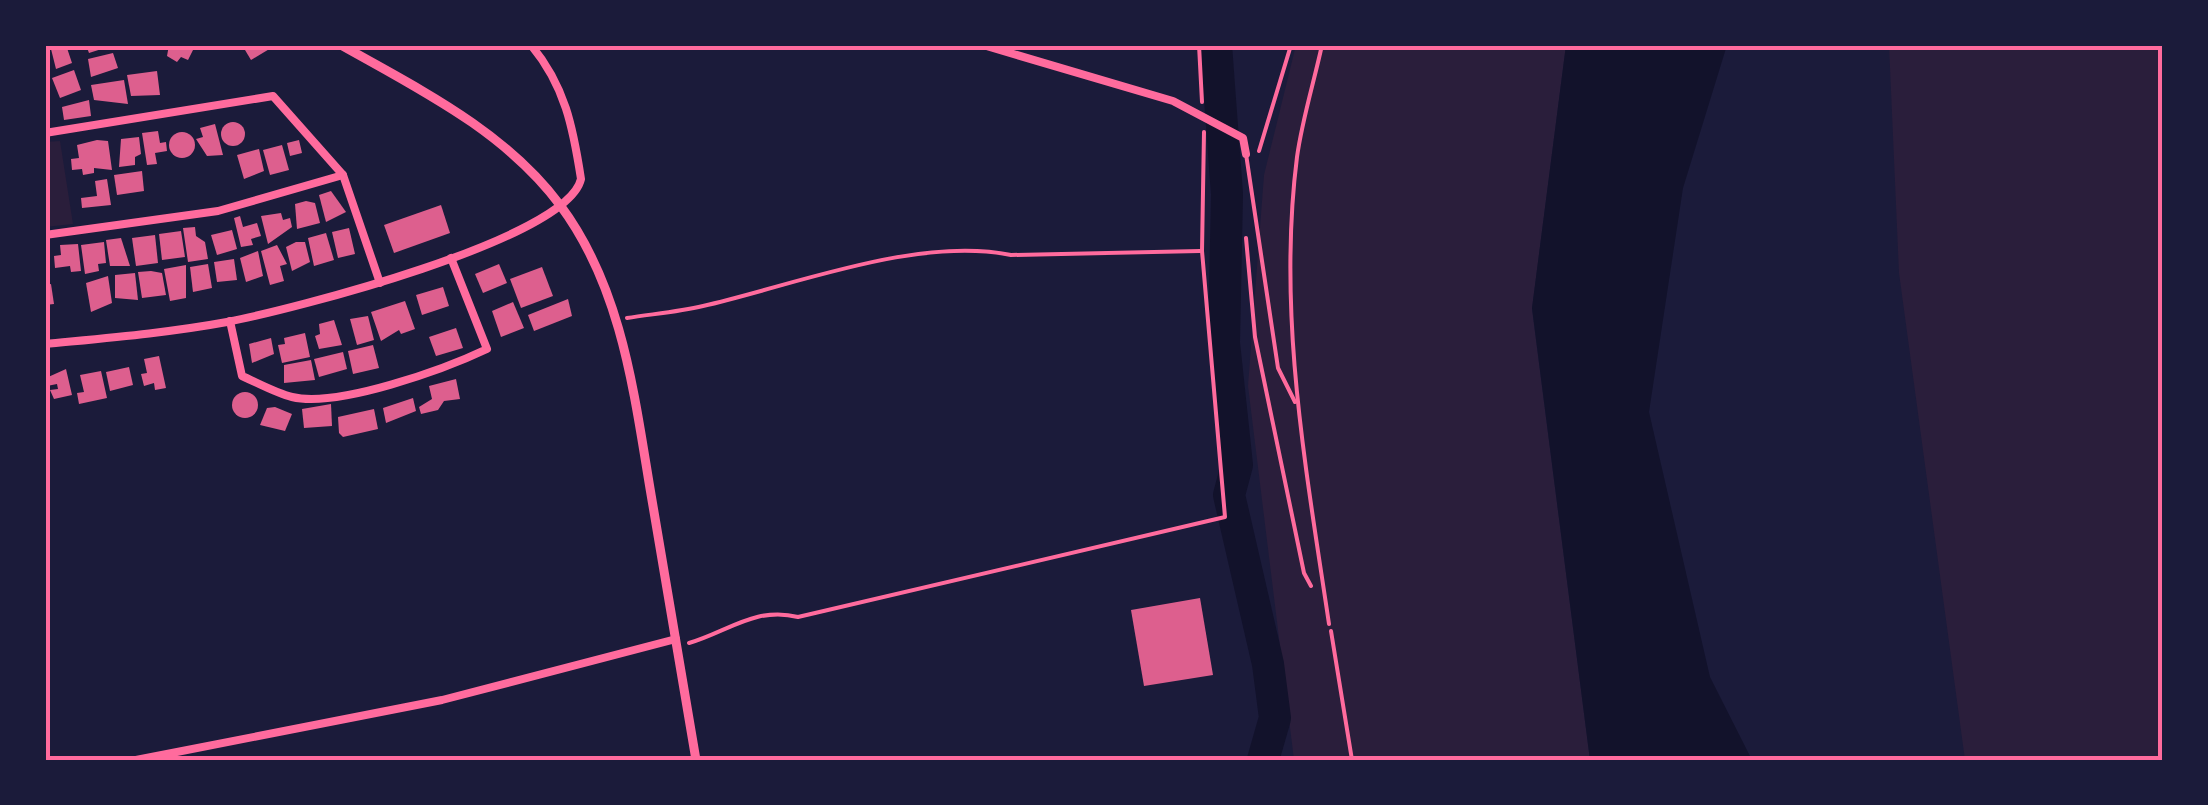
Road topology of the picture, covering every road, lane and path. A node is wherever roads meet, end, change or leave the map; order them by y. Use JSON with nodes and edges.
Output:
{"nodes":[{"id":1,"x":342,"y":45,"type":"edge"},
{"id":2,"x":531,"y":45,"type":"edge"},
{"id":3,"x":982,"y":45,"type":"edge"},
{"id":4,"x":1199,"y":45,"type":"edge"},
{"id":5,"x":1322,"y":45,"type":"edge"},
{"id":6,"x":1204,"y":116,"type":"junction"},
{"id":7,"x":45,"y":133,"type":"edge"},
{"id":8,"x":1246,"y":154,"type":"joint"},
{"id":9,"x":343,"y":176,"type":"junction"},
{"id":10,"x":561,"y":206,"type":"junction"},
{"id":11,"x":45,"y":235,"type":"edge"},
{"id":12,"x":1202,"y":251,"type":"junction"},
{"id":13,"x":451,"y":258,"type":"junction"},
{"id":14,"x":380,"y":283,"type":"junction"},
{"id":15,"x":618,"y":319,"type":"junction"},
{"id":16,"x":230,"y":321,"type":"junction"},
{"id":17,"x":45,"y":344,"type":"edge"},
{"id":18,"x":1296,"y":404,"type":"junction"},
{"id":19,"x":1329,"y":624,"type":"dead end"},
{"id":20,"x":676,"y":639,"type":"junction"},
{"id":21,"x":136,"y":760,"type":"edge"},
{"id":22,"x":696,"y":760,"type":"edge"}],
"edges":[{"from":1,"to":10,"type":"street"},
{"from":2,"to":10,"type":"street"},
{"from":3,"to":6,"type":"street"},
{"from":4,"to":6,"type":"path"},
{"from":5,"to":18,"type":"lane"},
{"from":6,"to":8,"type":"street"},
{"from":6,"to":12,"type":"path"},
{"from":7,"to":9,"type":"street"},
{"from":8,"to":18,"type":"lane"},
{"from":9,"to":11,"type":"street"},
{"from":9,"to":14,"type":"street"},
{"from":10,"to":13,"type":"street"},
{"from":10,"to":15,"type":"street"},
{"from":12,"to":15,"type":"path"},
{"from":12,"to":20,"type":"path"},
{"from":13,"to":14,"type":"street"},
{"from":13,"to":16,"type":"street"},
{"from":14,"to":16,"type":"street"},
{"from":15,"to":20,"type":"street"},
{"from":16,"to":17,"type":"street"},
{"from":18,"to":19,"type":"lane"},
{"from":20,"to":21,"type":"street"},
{"from":20,"to":22,"type":"street"}]}
